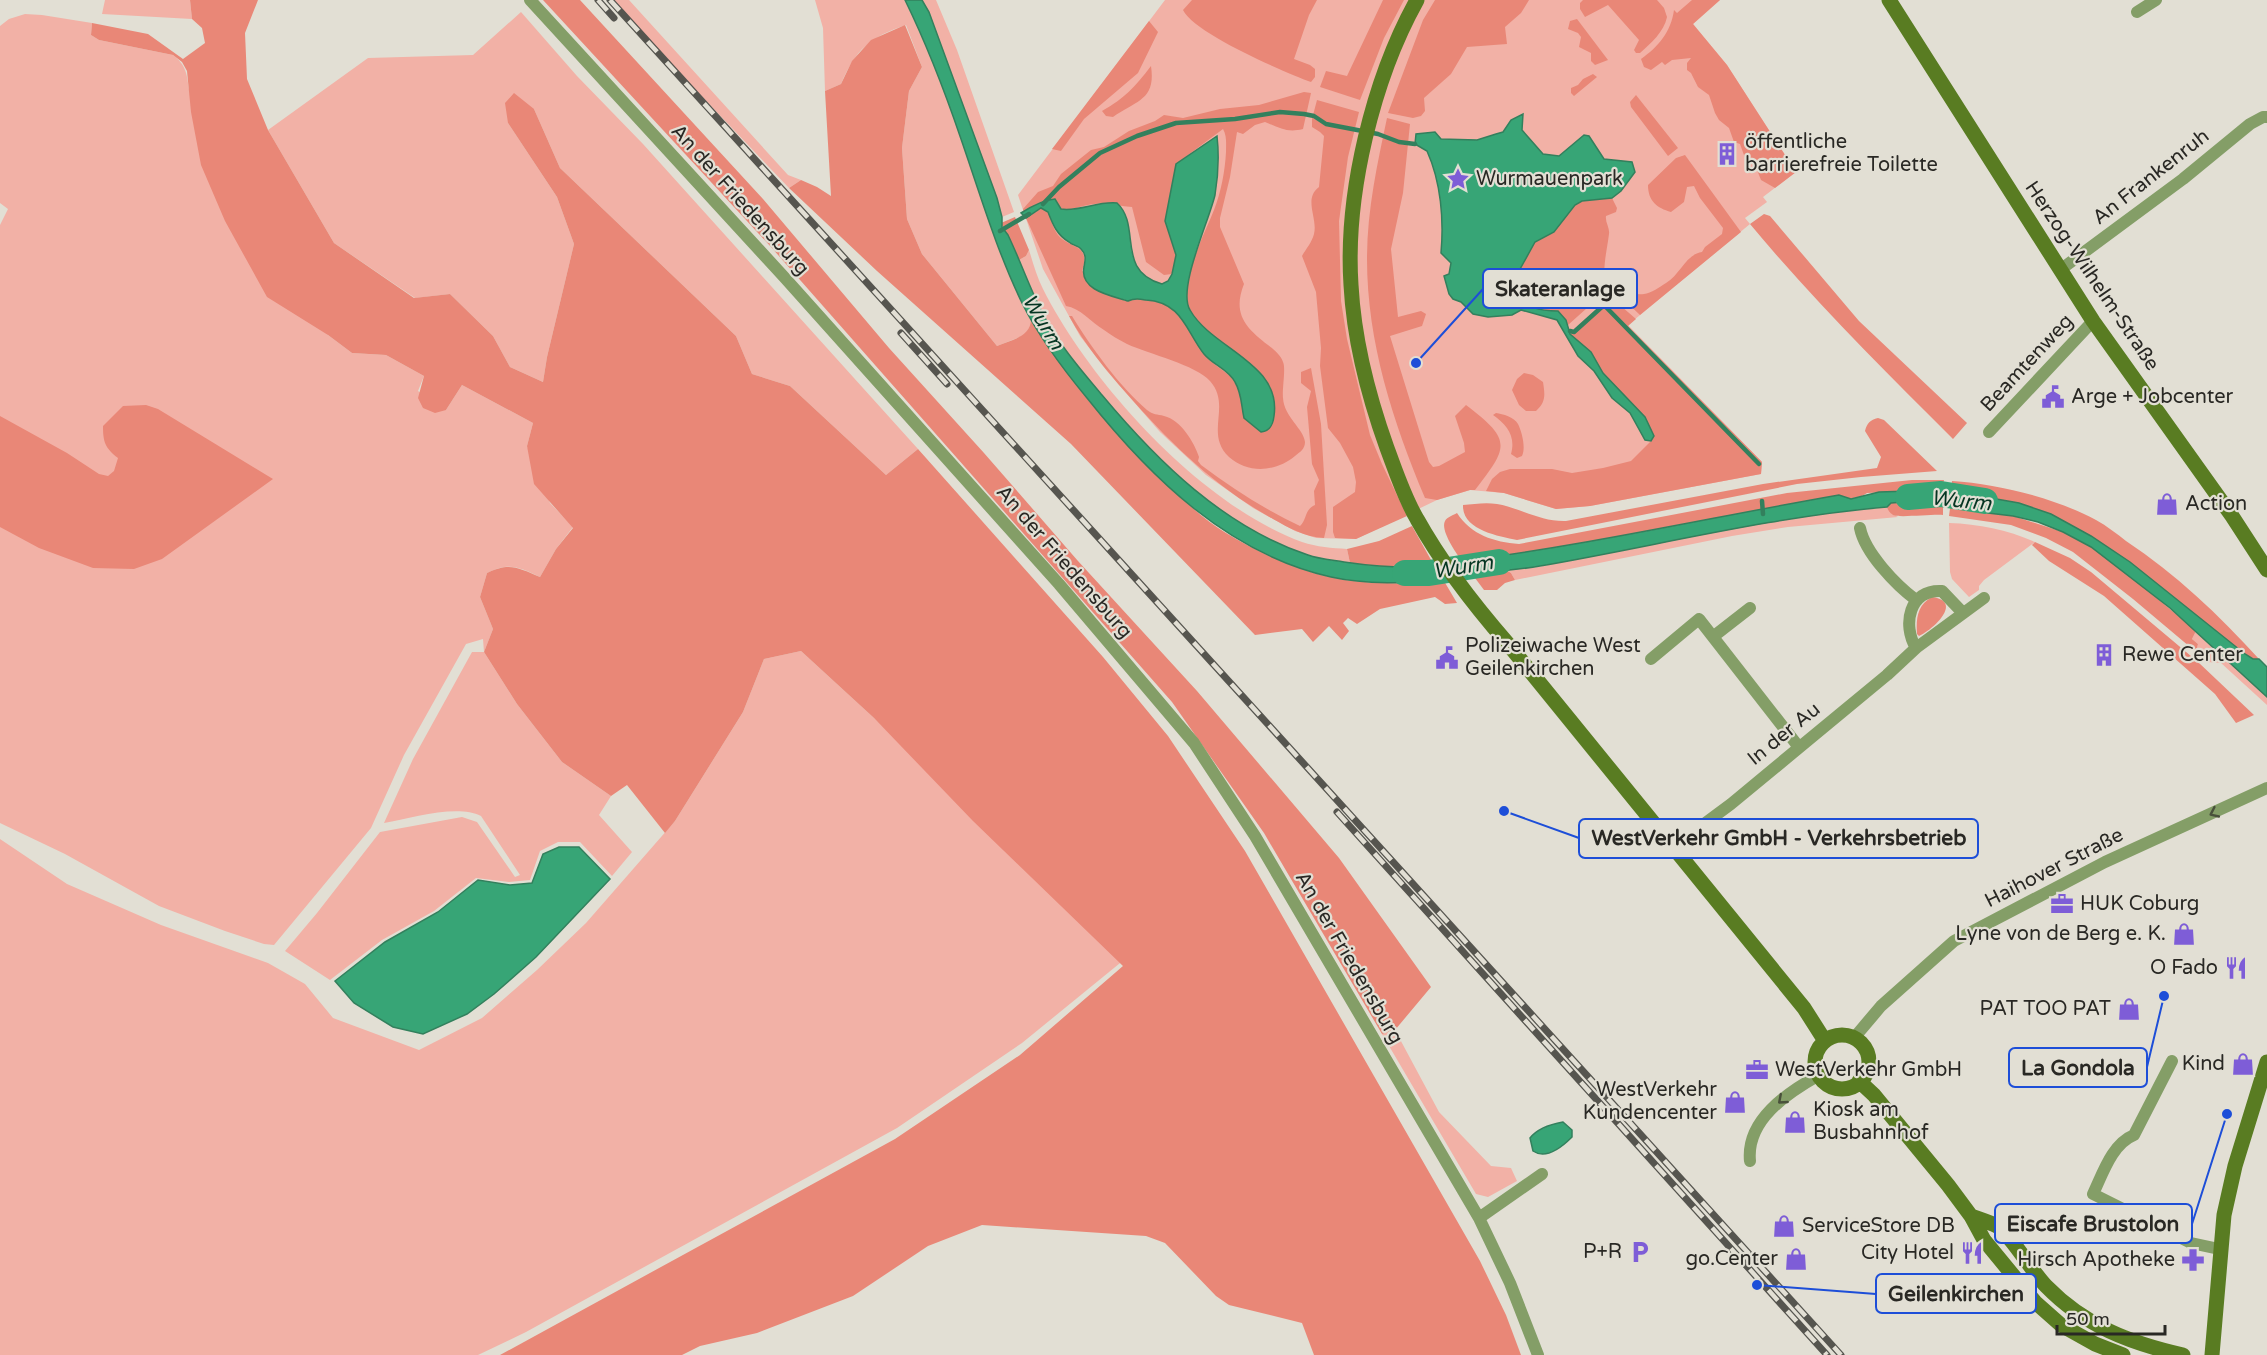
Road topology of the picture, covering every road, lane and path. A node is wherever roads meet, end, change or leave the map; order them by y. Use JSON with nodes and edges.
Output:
{"nodes":[{"id":1,"x":530,"y":0,"type":"edge"},
{"id":2,"x":1417,"y":0,"type":"edge"},
{"id":3,"x":1889,"y":0,"type":"edge"},
{"id":4,"x":2156,"y":0,"type":"edge"},
{"id":5,"x":2137,"y":12,"type":"dead end"},
{"id":6,"x":2267,"y":117,"type":"edge"},
{"id":7,"x":2060,"y":270,"type":"junction"},
{"id":8,"x":2093,"y":321,"type":"junction"},
{"id":9,"x":1989,"y":432,"type":"dead end"},
{"id":10,"x":1860,"y":528,"type":"dead end"},
{"id":11,"x":2267,"y":570,"type":"edge"},
{"id":12,"x":1984,"y":598,"type":"dead end"},
{"id":13,"x":1916,"y":600,"type":"junction"},
{"id":14,"x":1749,"y":608,"type":"dead end"},
{"id":15,"x":1963,"y":613,"type":"junction"},
{"id":16,"x":1714,"y":636,"type":"junction"},
{"id":17,"x":1916,"y":648,"type":"junction"},
{"id":18,"x":1651,"y":659,"type":"dead end"},
{"id":19,"x":1798,"y":746,"type":"junction"},
{"id":20,"x":2267,"y":788,"type":"edge"},
{"id":21,"x":1673,"y":847,"type":"junction"},
{"id":22,"x":1854,"y":1038,"type":"junction"},
{"id":23,"x":1825,"y":1041,"type":"junction"},
{"id":24,"x":2172,"y":1061,"type":"dead end"},
{"id":25,"x":2267,"y":1062,"type":"edge"},
{"id":26,"x":1819,"y":1075,"type":"junction"},
{"id":27,"x":1859,"y":1082,"type":"junction"},
{"id":28,"x":1750,"y":1161,"type":"dead end"},
{"id":29,"x":1542,"y":1174,"type":"dead end"},
{"id":30,"x":1971,"y":1215,"type":"junction"},
{"id":31,"x":1479,"y":1218,"type":"junction"},
{"id":32,"x":2219,"y":1249,"type":"junction"},
{"id":33,"x":1538,"y":1355,"type":"edge"},
{"id":34,"x":2123,"y":1355,"type":"edge"},
{"id":35,"x":2183,"y":1355,"type":"edge"},
{"id":36,"x":2212,"y":1355,"type":"edge"}],
"edges":[{"from":1,"to":31,"type":"street","name":"An der Friedensburg"},
{"from":2,"to":21,"type":"main road"},
{"from":3,"to":7,"type":"main road","name":"Herzog-Wilhelm-Straße"},
{"from":4,"to":5,"type":"street"},
{"from":6,"to":7,"type":"street","name":"An Frankenruh"},
{"from":7,"to":8,"type":"main road","name":"Herzog-Wilhelm-Straße"},
{"from":8,"to":9,"type":"street","name":"Beamtenweg"},
{"from":8,"to":11,"type":"main road","name":"Herzog-Wilhelm-Straße"},
{"from":10,"to":13,"type":"street"},
{"from":12,"to":15,"type":"street","name":"In der Au"},
{"from":13,"to":15,"type":"street"},
{"from":13,"to":17,"type":"street"},
{"from":14,"to":16,"type":"street"},
{"from":15,"to":17,"type":"street","name":"In der Au"},
{"from":16,"to":18,"type":"street"},
{"from":16,"to":19,"type":"street"},
{"from":17,"to":19,"type":"street","name":"In der Au"},
{"from":19,"to":21,"type":"street","name":"In der Au"},
{"from":20,"to":22,"type":"street","name":"Haihover Straße","one_way":true},
{"from":21,"to":23,"type":"main road"},
{"from":22,"to":23,"type":"main road"},
{"from":22,"to":27,"type":"main road"},
{"from":23,"to":26,"type":"main road"},
{"from":24,"to":32,"type":"street"},
{"from":25,"to":32,"type":"main road"},
{"from":26,"to":27,"type":"main road"},
{"from":26,"to":28,"type":"street","one_way":true},
{"from":27,"to":30,"type":"main road"},
{"from":29,"to":31,"type":"street"},
{"from":30,"to":34,"type":"main road"},
{"from":30,"to":35,"type":"main road"},
{"from":31,"to":33,"type":"street","name":"An der Friedensburg"},
{"from":32,"to":36,"type":"main road"}]}
